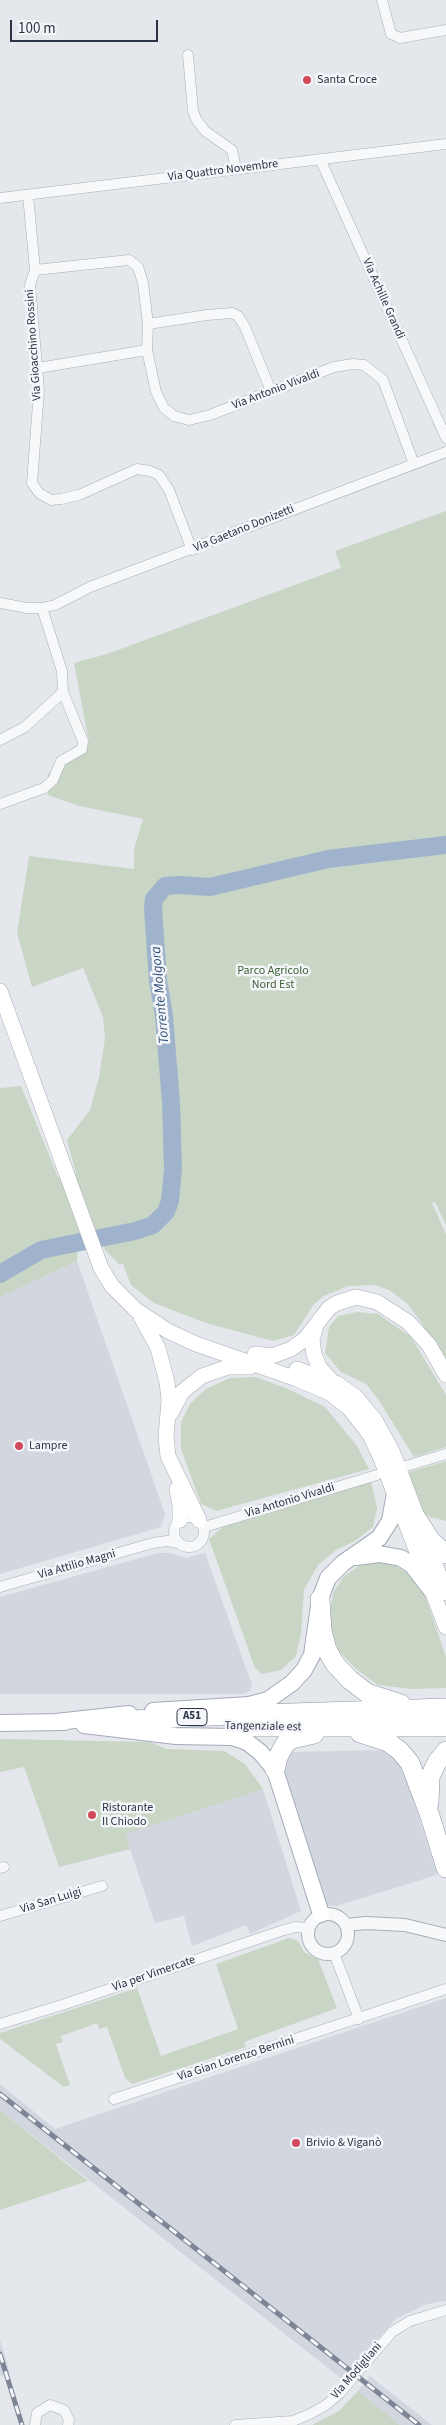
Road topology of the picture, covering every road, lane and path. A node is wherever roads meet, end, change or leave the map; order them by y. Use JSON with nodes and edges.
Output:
{"nodes":[{"id":1,"x":382,"y":0,"type":"edge"},
{"id":2,"x":446,"y":30,"type":"edge"},
{"id":3,"x":188,"y":55,"type":"dead end"},
{"id":4,"x":446,"y":144,"type":"edge"},
{"id":5,"x":320,"y":159,"type":"junction"},
{"id":6,"x":236,"y":170,"type":"junction"},
{"id":7,"x":28,"y":195,"type":"junction"},
{"id":8,"x":0,"y":198,"type":"edge"},
{"id":9,"x":34,"y":270,"type":"junction"},
{"id":10,"x":148,"y":324,"type":"junction"},
{"id":11,"x":147,"y":350,"type":"junction"},
{"id":12,"x":38,"y":368,"type":"junction"},
{"id":13,"x":271,"y":390,"type":"junction"},
{"id":14,"x":446,"y":438,"type":"edge"},
{"id":15,"x":446,"y":452,"type":"edge"},
{"id":16,"x":414,"y":464,"type":"junction"},
{"id":17,"x":192,"y":550,"type":"junction"},
{"id":18,"x":0,"y":602,"type":"edge"},
{"id":19,"x":42,"y":608,"type":"junction"},
{"id":20,"x":63,"y":692,"type":"junction"},
{"id":21,"x":0,"y":740,"type":"edge"},
{"id":22,"x":0,"y":804,"type":"edge"},
{"id":23,"x":0,"y":991,"type":"edge"},
{"id":24,"x":3,"y":1005,"type":"edge"},
{"id":25,"x":101,"y":1268,"type":"junction"},
{"id":26,"x":136,"y":1310,"type":"junction"},
{"id":27,"x":316,"y":1323,"type":"junction"},
{"id":28,"x":255,"y":1354,"type":"junction"},
{"id":29,"x":270,"y":1369,"type":"junction"},
{"id":30,"x":446,"y":1374,"type":"edge"},
{"id":31,"x":336,"y":1389,"type":"junction"},
{"id":32,"x":168,"y":1419,"type":"junction"},
{"id":33,"x":446,"y":1454,"type":"edge"},
{"id":34,"x":406,"y":1466,"type":"dead end"},
{"id":35,"x":173,"y":1470,"type":"junction"},
{"id":36,"x":377,"y":1475,"type":"dead end"},
{"id":37,"x":394,"y":1493,"type":"junction"},
{"id":38,"x":417,"y":1520,"type":"junction"},
{"id":39,"x":201,"y":1523,"type":"junction"},
{"id":40,"x":177,"y":1524,"type":"junction"},
{"id":41,"x":153,"y":1543,"type":"junction"},
{"id":42,"x":178,"y":1543,"type":"junction"},
{"id":43,"x":446,"y":1554,"type":"edge"},
{"id":44,"x":351,"y":1558,"type":"junction"},
{"id":45,"x":0,"y":1587,"type":"edge"},
{"id":46,"x":439,"y":1592,"type":"edge"},
{"id":47,"x":320,"y":1599,"type":"junction"},
{"id":48,"x":446,"y":1627,"type":"edge"},
{"id":49,"x":438,"y":1709,"type":"edge"},
{"id":50,"x":114,"y":1721,"type":"junction"},
{"id":51,"x":56,"y":1722,"type":"junction"},
{"id":52,"x":0,"y":1723,"type":"edge"},
{"id":53,"x":446,"y":1727,"type":"edge"},
{"id":54,"x":343,"y":1728,"type":"junction"},
{"id":55,"x":446,"y":1751,"type":"edge"},
{"id":56,"x":275,"y":1770,"type":"junction"},
{"id":57,"x":430,"y":1816,"type":"junction"},
{"id":58,"x":446,"y":1868,"type":"edge"},
{"id":59,"x":102,"y":1886,"type":"dead end"},
{"id":60,"x":321,"y":1914,"type":"junction"},
{"id":61,"x":0,"y":1916,"type":"edge"},
{"id":62,"x":346,"y":1925,"type":"junction"},
{"id":63,"x":308,"y":1928,"type":"junction"},
{"id":64,"x":446,"y":1935,"type":"edge"},
{"id":65,"x":334,"y":1953,"type":"junction"},
{"id":66,"x":446,"y":1989,"type":"edge"},
{"id":67,"x":359,"y":2019,"type":"junction"},
{"id":68,"x":0,"y":2024,"type":"edge"},
{"id":69,"x":114,"y":2099,"type":"dead end"},
{"id":70,"x":446,"y":2310,"type":"edge"},
{"id":71,"x":71,"y":2423,"type":"edge"},
{"id":72,"x":35,"y":2425,"type":"edge"},
{"id":73,"x":235,"y":2425,"type":"edge"}],
"edges":[{"from":1,"to":2,"type":"street"},
{"from":3,"to":6,"type":"street"},
{"from":4,"to":5,"type":"street","name":"Via Quattro Novembre"},
{"from":5,"to":6,"type":"street","name":"Via Quattro Novembre"},
{"from":5,"to":14,"type":"street","name":"Via Achille Grandi"},
{"from":6,"to":7,"type":"street","name":"Via Quattro Novembre"},
{"from":7,"to":8,"type":"street","name":"Via Quattro Novembre"},
{"from":7,"to":9,"type":"street","name":"Via Gioacchino Rossini"},
{"from":9,"to":10,"type":"street","name":"Via Antonio Vivaldi"},
{"from":9,"to":12,"type":"street","name":"Via Gioacchino Rossini"},
{"from":10,"to":11,"type":"street","name":"Via Antonio Vivaldi"},
{"from":10,"to":13,"type":"street"},
{"from":11,"to":12,"type":"street"},
{"from":11,"to":13,"type":"street","name":"Via Antonio Vivaldi"},
{"from":12,"to":17,"type":"street","name":"Via Gioacchino Rossini"},
{"from":13,"to":16,"type":"street","name":"Via Antonio Vivaldi"},
{"from":15,"to":16,"type":"street","name":"Via Gaetano Donizetti"},
{"from":16,"to":17,"type":"street","name":"Via Gaetano Donizetti"},
{"from":17,"to":19,"type":"street","name":"Via Gaetano Donizetti"},
{"from":18,"to":19,"type":"street","name":"Via Gaetano Donizetti"},
{"from":19,"to":20,"type":"street"},
{"from":20,"to":21,"type":"street"},
{"from":20,"to":22,"type":"street"},
{"from":23,"to":24,"type":"main road"},
{"from":24,"to":25,"type":"main road"},
{"from":25,"to":26,"type":"main road"},
{"from":25,"to":28,"type":"main road"},
{"from":26,"to":29,"type":"main road"},
{"from":26,"to":32,"type":"main road"},
{"from":27,"to":28,"type":"main road"},
{"from":27,"to":30,"type":"main road"},
{"from":27,"to":31,"type":"main road"},
{"from":28,"to":31,"type":"main road"},
{"from":29,"to":31,"type":"main road"},
{"from":29,"to":32,"type":"main road"},
{"from":31,"to":37,"type":"main road"},
{"from":31,"to":38,"type":"main road"},
{"from":32,"to":35,"type":"main road"},
{"from":33,"to":34,"type":"street"},
{"from":35,"to":39,"type":"main road"},
{"from":35,"to":40,"type":"main road"},
{"from":36,"to":39,"type":"street","name":"Via Antonio Vivaldi"},
{"from":37,"to":44,"type":"main road"},
{"from":37,"to":46,"type":"main road"},
{"from":38,"to":43,"type":"highway"},
{"from":38,"to":46,"type":"main road"},
{"from":39,"to":40,"type":"street"},
{"from":39,"to":42,"type":"street"},
{"from":40,"to":41,"type":"street","name":"Via Attilio Magni"},
{"from":40,"to":42,"type":"street"},
{"from":41,"to":42,"type":"street","name":"Via Attilio Magni"},
{"from":41,"to":45,"type":"street","name":"Via Attilio Magni"},
{"from":44,"to":46,"type":"main road"},
{"from":44,"to":47,"type":"main road"},
{"from":46,"to":48,"type":"main road"},
{"from":47,"to":49,"type":"highway"},
{"from":47,"to":51,"type":"main road"},
{"from":49,"to":50,"type":"highway","name":"Tangenziale est","number":"A51"},
{"from":50,"to":51,"type":"main road"},
{"from":50,"to":54,"type":"highway","name":"Tangenziale est","number":"A51"},
{"from":51,"to":52,"type":"main road"},
{"from":51,"to":56,"type":"main road"},
{"from":53,"to":54,"type":"highway","name":"Tangenziale est","number":"A51"},
{"from":54,"to":56,"type":"highway"},
{"from":54,"to":57,"type":"highway"},
{"from":55,"to":57,"type":"highway"},
{"from":56,"to":60,"type":"main road"},
{"from":57,"to":58,"type":"highway"},
{"from":59,"to":61,"type":"street","name":"Via San Luigi"},
{"from":60,"to":62,"type":"street"},
{"from":60,"to":63,"type":"street"},
{"from":62,"to":64,"type":"street"},
{"from":62,"to":65,"type":"street"},
{"from":63,"to":65,"type":"street"},
{"from":63,"to":68,"type":"street","name":"Via per Vimercate"},
{"from":65,"to":67,"type":"street"},
{"from":66,"to":67,"type":"street","name":"Via Gian Lorenzo Bernini"},
{"from":67,"to":69,"type":"street","name":"Via Gian Lorenzo Bernini"},
{"from":70,"to":73,"type":"street","name":"Via Modigliani"},
{"from":71,"to":72,"type":"street"}]}
